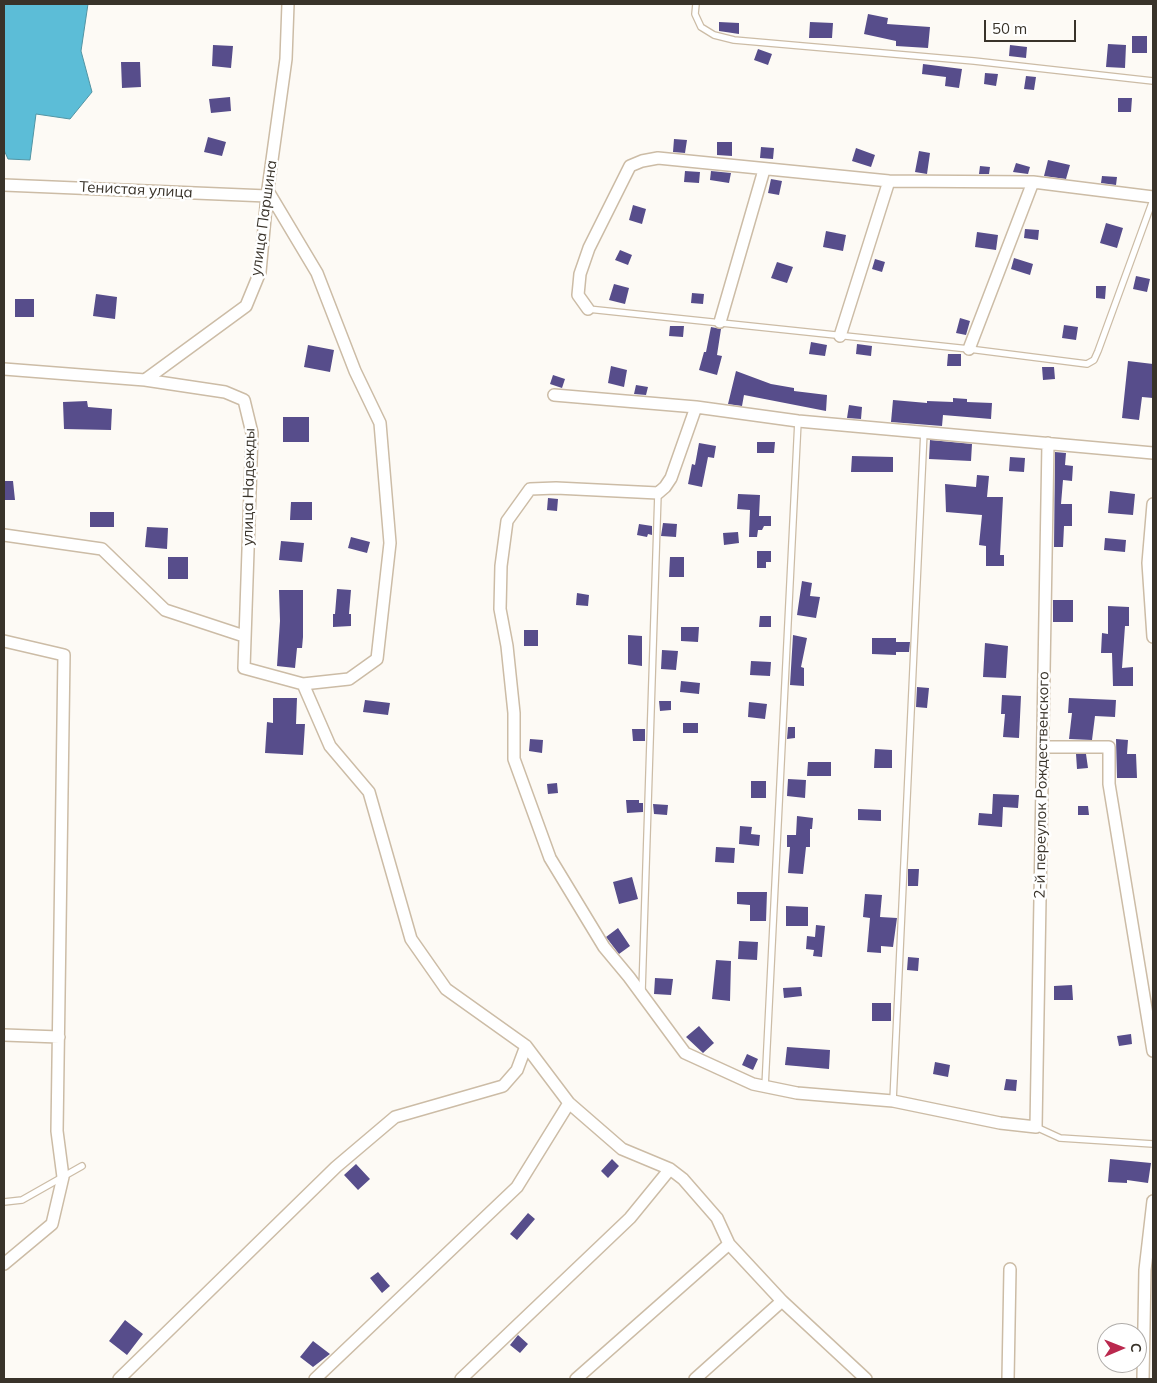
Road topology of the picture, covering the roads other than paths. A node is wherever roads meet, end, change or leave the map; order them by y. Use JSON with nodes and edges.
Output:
{"nodes":[{"id":1,"x":288,"y":4,"type":"edge"},
{"id":2,"x":696,"y":4,"type":"edge"},
{"id":3,"x":1153,"y":82,"type":"edge"},
{"id":4,"x":764,"y":170,"type":"junction"},
{"id":5,"x":889,"y":181,"type":"junction"},
{"id":6,"x":1033,"y":182,"type":"junction"},
{"id":7,"x":4,"y":185,"type":"edge"},
{"id":8,"x":268,"y":194,"type":"junction"},
{"id":9,"x":1153,"y":198,"type":"edge"},
{"id":10,"x":588,"y":310,"type":"joint"},
{"id":11,"x":720,"y":322,"type":"junction"},
{"id":12,"x":840,"y":336,"type":"junction"},
{"id":13,"x":969,"y":349,"type":"junction"},
{"id":14,"x":4,"y":369,"type":"edge"},
{"id":15,"x":145,"y":380,"type":"junction"},
{"id":16,"x":554,"y":395,"type":"dead end"},
{"id":17,"x":696,"y":407,"type":"junction"},
{"id":18,"x":798,"y":421,"type":"junction"},
{"id":19,"x":924,"y":431,"type":"junction"},
{"id":20,"x":1048,"y":443,"type":"junction"},
{"id":21,"x":1153,"y":453,"type":"edge"},
{"id":22,"x":658,"y":493,"type":"junction"},
{"id":23,"x":1153,"y":504,"type":"edge"},
{"id":24,"x":4,"y":535,"type":"edge"},
{"id":25,"x":1153,"y":625,"type":"edge"},
{"id":26,"x":244,"y":636,"type":"junction"},
{"id":27,"x":1153,"y":637,"type":"edge"},
{"id":28,"x":4,"y":641,"type":"edge"},
{"id":29,"x":303,"y":684,"type":"junction"},
{"id":30,"x":1044,"y":746,"type":"junction"},
{"id":31,"x":642,"y":996,"type":"junction"},
{"id":32,"x":4,"y":1035,"type":"edge"},
{"id":33,"x":58,"y":1037,"type":"junction"},
{"id":34,"x":526,"y":1046,"type":"junction"},
{"id":35,"x":1153,"y":1051,"type":"edge"},
{"id":36,"x":765,"y":1086,"type":"junction"},
{"id":37,"x":893,"y":1101,"type":"junction"},
{"id":38,"x":569,"y":1103,"type":"junction"},
{"id":39,"x":1036,"y":1128,"type":"junction"},
{"id":40,"x":1153,"y":1144,"type":"edge"},
{"id":41,"x":82,"y":1166,"type":"dead end"},
{"id":42,"x":670,"y":1169,"type":"junction"},
{"id":43,"x":63,"y":1177,"type":"junction"},
{"id":44,"x":1153,"y":1201,"type":"edge"},
{"id":45,"x":4,"y":1202,"type":"edge"},
{"id":46,"x":729,"y":1244,"type":"junction"},
{"id":47,"x":4,"y":1264,"type":"edge"},
{"id":48,"x":1010,"y":1269,"type":"dead end"},
{"id":49,"x":782,"y":1302,"type":"junction"},
{"id":50,"x":119,"y":1379,"type":"edge"},
{"id":51,"x":315,"y":1379,"type":"edge"},
{"id":52,"x":461,"y":1379,"type":"edge"},
{"id":53,"x":576,"y":1379,"type":"edge"},
{"id":54,"x":695,"y":1379,"type":"edge"},
{"id":55,"x":866,"y":1379,"type":"edge"},
{"id":56,"x":1008,"y":1379,"type":"edge"},
{"id":57,"x":1143,"y":1379,"type":"edge"}],
"edges":[{"from":1,"to":8,"type":"street","name":"улица Паршина"},
{"from":2,"to":3,"type":"lane"},
{"from":4,"to":5,"type":"street"},
{"from":4,"to":10,"type":"street"},
{"from":4,"to":11,"type":"street"},
{"from":5,"to":6,"type":"street"},
{"from":5,"to":12,"type":"street"},
{"from":6,"to":9,"type":"street"},
{"from":6,"to":13,"type":"street"},
{"from":7,"to":8,"type":"street","name":"Тенистая улица"},
{"from":8,"to":15,"type":"street","name":"улица Паршина"},
{"from":8,"to":29,"type":"street"},
{"from":9,"to":13,"type":"lane"},
{"from":10,"to":11,"type":"lane"},
{"from":11,"to":12,"type":"lane"},
{"from":12,"to":13,"type":"lane"},
{"from":14,"to":15,"type":"street","name":"улица Надежды"},
{"from":15,"to":26,"type":"street","name":"улица Надежды"},
{"from":16,"to":17,"type":"street"},
{"from":17,"to":18,"type":"street"},
{"from":17,"to":22,"type":"street"},
{"from":18,"to":19,"type":"street"},
{"from":18,"to":36,"type":"lane"},
{"from":19,"to":20,"type":"street"},
{"from":19,"to":37,"type":"lane"},
{"from":20,"to":21,"type":"street"},
{"from":20,"to":30,"type":"street","name":"2-й переулок Рождественского"},
{"from":22,"to":31,"type":"lane"},
{"from":22,"to":31,"type":"street"},
{"from":23,"to":25,"type":"street"},
{"from":24,"to":26,"type":"street"},
{"from":25,"to":27,"type":"street"},
{"from":26,"to":29,"type":"street","name":"улица Надежды"},
{"from":28,"to":33,"type":"street"},
{"from":29,"to":34,"type":"street"},
{"from":30,"to":35,"type":"street"},
{"from":30,"to":39,"type":"street","name":"2-й переулок Рождественского"},
{"from":31,"to":36,"type":"street"},
{"from":32,"to":33,"type":"street"},
{"from":33,"to":43,"type":"street"},
{"from":34,"to":38,"type":"street"},
{"from":34,"to":50,"type":"street"},
{"from":36,"to":37,"type":"street"},
{"from":37,"to":39,"type":"street"},
{"from":38,"to":42,"type":"street"},
{"from":38,"to":51,"type":"street"},
{"from":39,"to":40,"type":"lane"},
{"from":41,"to":43,"type":"lane"},
{"from":42,"to":46,"type":"street"},
{"from":42,"to":52,"type":"street"},
{"from":43,"to":45,"type":"lane"},
{"from":43,"to":47,"type":"street"},
{"from":44,"to":57,"type":"street"},
{"from":46,"to":49,"type":"street"},
{"from":46,"to":53,"type":"street"},
{"from":48,"to":56,"type":"street"},
{"from":49,"to":54,"type":"street"},
{"from":49,"to":55,"type":"street"}]}
